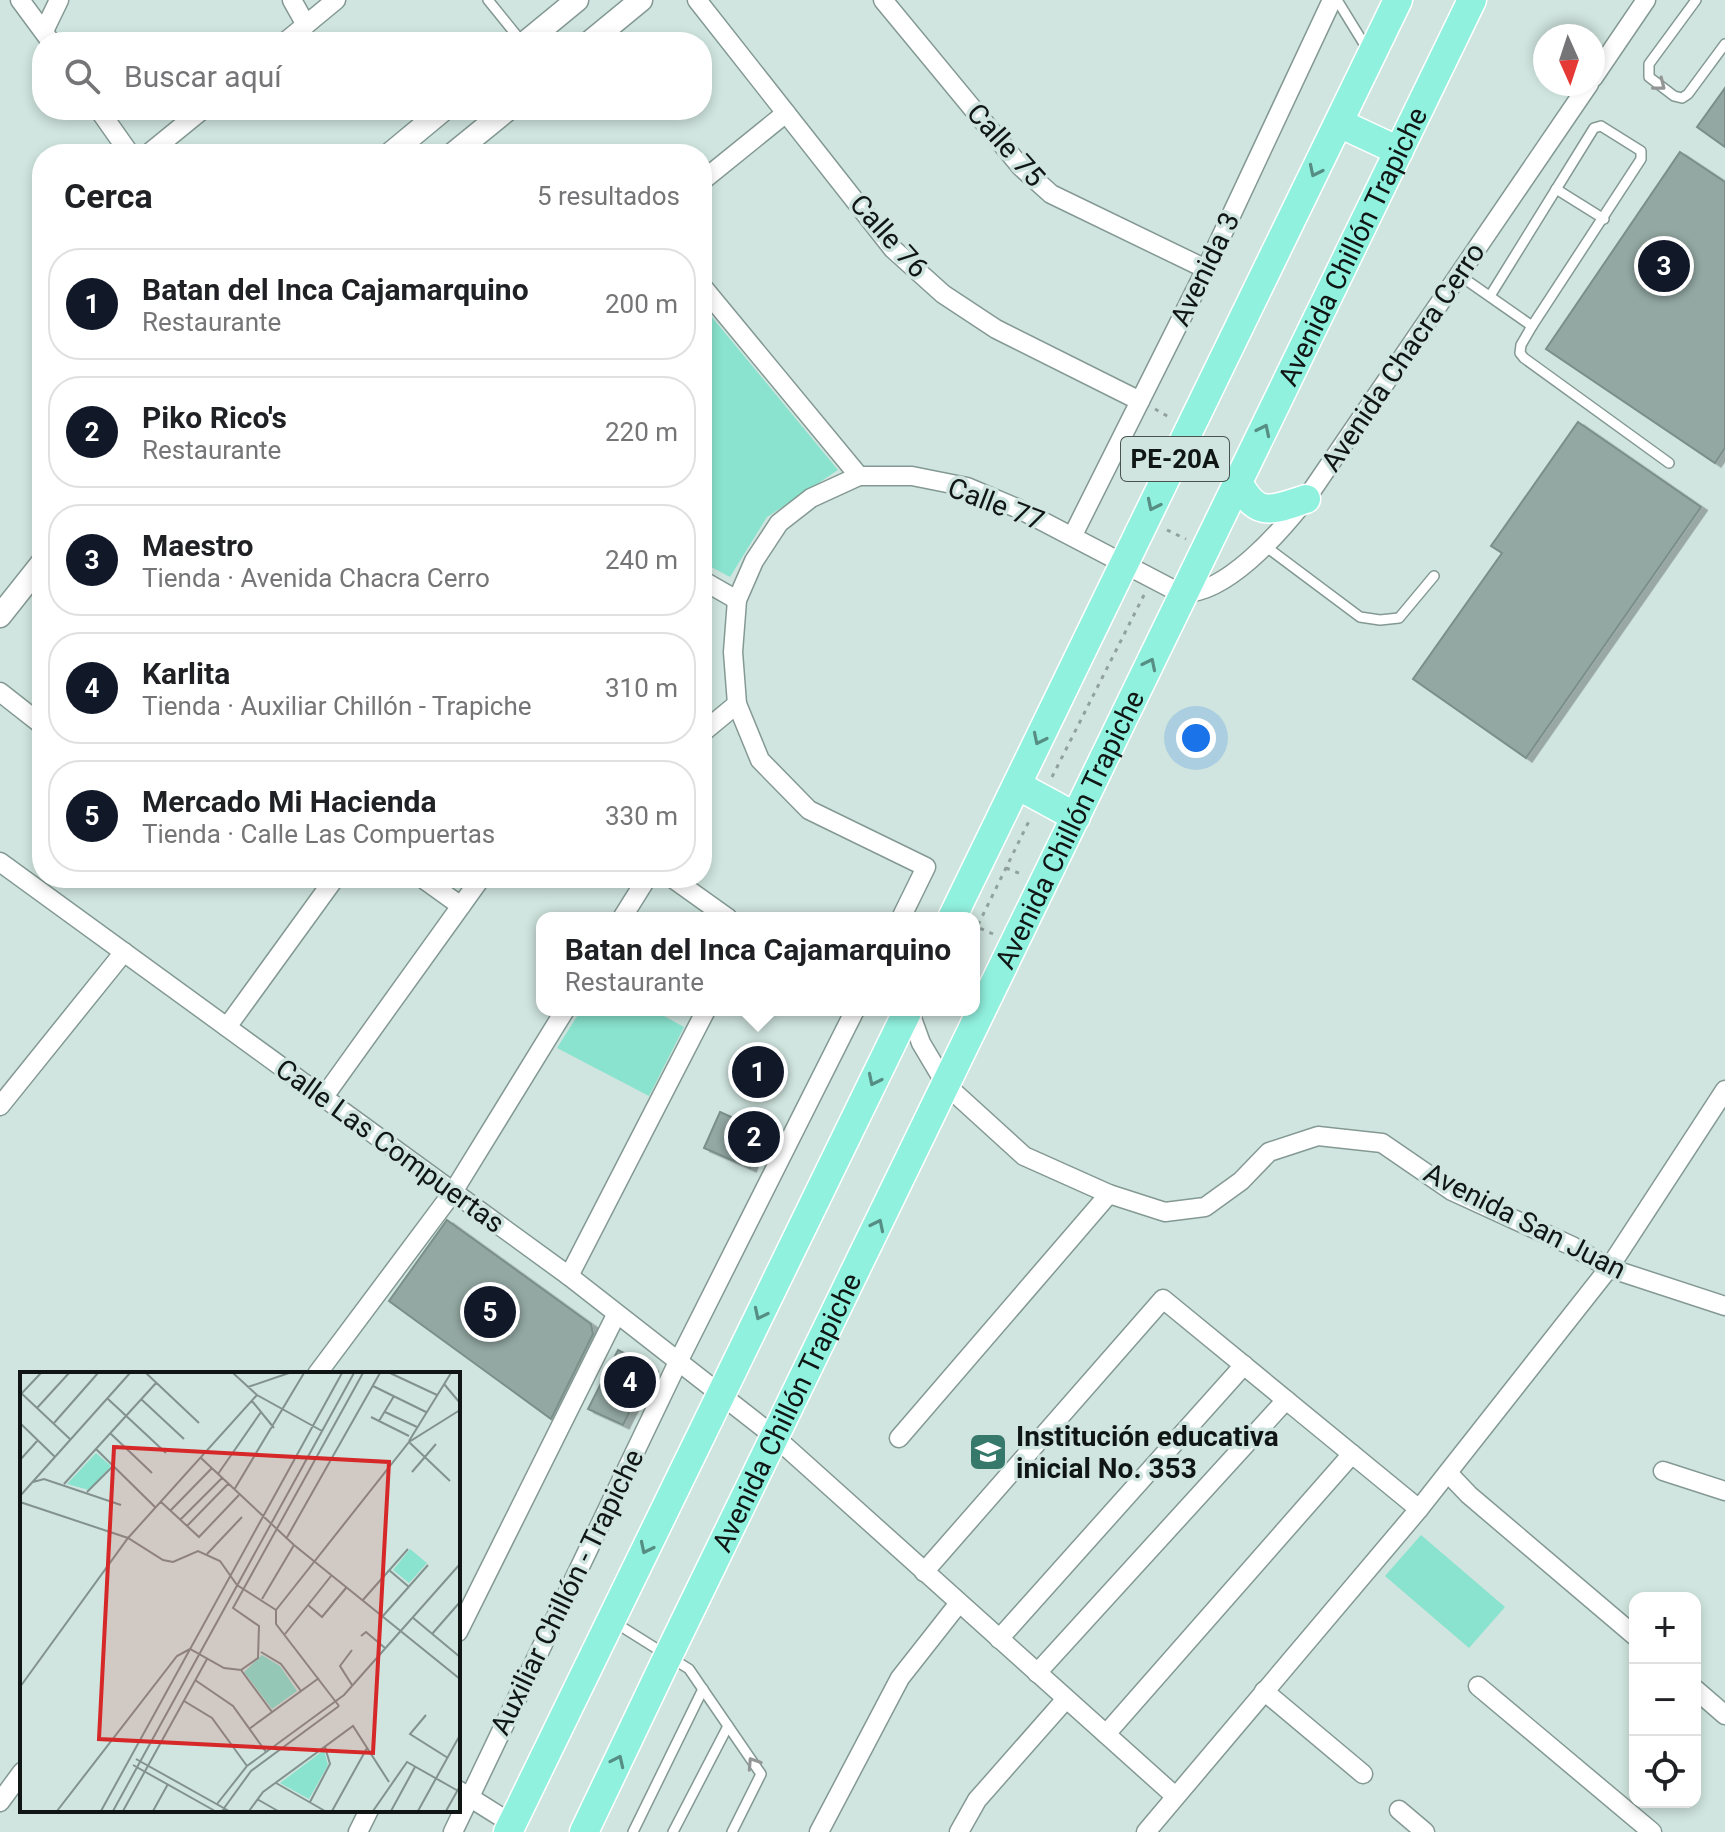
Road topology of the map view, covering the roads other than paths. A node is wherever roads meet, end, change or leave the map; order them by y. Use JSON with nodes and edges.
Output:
{"nodes":[{"id":1,"x":20,"y":0,"type":"edge"},
{"id":2,"x":59,"y":0,"type":"edge"},
{"id":3,"x":292,"y":0,"type":"edge"},
{"id":4,"x":336,"y":0,"type":"edge"},
{"id":5,"x":488,"y":0,"type":"edge"},
{"id":6,"x":577,"y":0,"type":"edge"},
{"id":7,"x":641,"y":0,"type":"edge"},
{"id":8,"x":697,"y":0,"type":"edge"},
{"id":9,"x":883,"y":0,"type":"edge"},
{"id":10,"x":1335,"y":0,"type":"edge"},
{"id":11,"x":1398,"y":0,"type":"edge"},
{"id":12,"x":1646,"y":0,"type":"edge"},
{"id":13,"x":1696,"y":0,"type":"edge"},
{"id":14,"x":1464,"y":3,"type":"edge"},
{"id":15,"x":306,"y":25,"type":"junction"},
{"id":16,"x":44,"y":32,"type":"edge"},
{"id":17,"x":49,"y":32,"type":"edge"},
{"id":18,"x":297,"y":32,"type":"edge"},
{"id":19,"x":515,"y":32,"type":"edge"},
{"id":20,"x":537,"y":32,"type":"edge"},
{"id":21,"x":602,"y":32,"type":"edge"},
{"id":22,"x":1725,"y":44,"type":"edge"},
{"id":23,"x":1371,"y":56,"type":"junction"},
{"id":24,"x":1605,"y":60,"type":"edge"},
{"id":25,"x":1581,"y":96,"type":"edge"},
{"id":26,"x":786,"y":113,"type":"junction"},
{"id":27,"x":106,"y":120,"type":"edge"},
{"id":28,"x":190,"y":120,"type":"edge"},
{"id":29,"x":431,"y":120,"type":"edge"},
{"id":30,"x":495,"y":120,"type":"edge"},
{"id":31,"x":1339,"y":123,"type":"junction"},
{"id":32,"x":123,"y":144,"type":"edge"},
{"id":33,"x":160,"y":144,"type":"edge"},
{"id":34,"x":402,"y":144,"type":"edge"},
{"id":35,"x":465,"y":144,"type":"edge"},
{"id":36,"x":1399,"y":151,"type":"junction"},
{"id":37,"x":712,"y":173,"type":"edge"},
{"id":38,"x":1556,"y":189,"type":"junction"},
{"id":39,"x":1604,"y":219,"type":"junction"},
{"id":40,"x":1206,"y":269,"type":"junction"},
{"id":41,"x":1459,"y":275,"type":"junction"},
{"id":42,"x":1490,"y":296,"type":"junction"},
{"id":43,"x":712,"y":298,"type":"edge"},
{"id":44,"x":1532,"y":326,"type":"junction"},
{"id":45,"x":1140,"y":401,"type":"junction"},
{"id":46,"x":1669,"y":463,"type":"dead end"},
{"id":47,"x":859,"y":476,"type":"junction"},
{"id":48,"x":1238,"y":482,"type":"junction"},
{"id":49,"x":1306,"y":499,"type":"junction"},
{"id":50,"x":1073,"y":535,"type":"junction"},
{"id":51,"x":1265,"y":546,"type":"junction"},
{"id":52,"x":1124,"y":565,"type":"junction"},
{"id":53,"x":32,"y":576,"type":"edge"},
{"id":54,"x":1434,"y":576,"type":"dead end"},
{"id":55,"x":712,"y":586,"type":"edge"},
{"id":56,"x":1184,"y":593,"type":"junction"},
{"id":57,"x":737,"y":600,"type":"junction"},
{"id":58,"x":0,"y":616,"type":"edge"},
{"id":59,"x":0,"y":692,"type":"edge"},
{"id":60,"x":737,"y":704,"type":"junction"},
{"id":61,"x":32,"y":717,"type":"edge"},
{"id":62,"x":712,"y":725,"type":"edge"},
{"id":63,"x":1029,"y":792,"type":"junction"},
{"id":64,"x":1076,"y":817,"type":"junction"},
{"id":65,"x":0,"y":862,"type":"edge"},
{"id":66,"x":32,"y":885,"type":"edge"},
{"id":67,"x":36,"y":888,"type":"edge"},
{"id":68,"x":328,"y":888,"type":"edge"},
{"id":69,"x":436,"y":888,"type":"edge"},
{"id":70,"x":474,"y":888,"type":"edge"},
{"id":71,"x":641,"y":888,"type":"edge"},
{"id":72,"x":686,"y":888,"type":"edge"},
{"id":73,"x":461,"y":906,"type":"junction"},
{"id":74,"x":626,"y":912,"type":"edge"},
{"id":75,"x":720,"y":912,"type":"edge"},
{"id":76,"x":904,"y":912,"type":"edge"},
{"id":77,"x":956,"y":912,"type":"edge"},
{"id":78,"x":124,"y":952,"type":"junction"},
{"id":79,"x":980,"y":1014,"type":"edge"},
{"id":80,"x":561,"y":1016,"type":"edge"},
{"id":81,"x":703,"y":1016,"type":"edge"},
{"id":82,"x":852,"y":1016,"type":"edge"},
{"id":83,"x":905,"y":1016,"type":"edge"},
{"id":84,"x":910,"y":1016,"type":"edge"},
{"id":85,"x":979,"y":1016,"type":"edge"},
{"id":86,"x":227,"y":1027,"type":"junction"},
{"id":87,"x":946,"y":1085,"type":"junction"},
{"id":88,"x":1725,"y":1090,"type":"edge"},
{"id":89,"x":323,"y":1098,"type":"junction"},
{"id":90,"x":0,"y":1106,"type":"edge"},
{"id":91,"x":453,"y":1192,"type":"junction"},
{"id":92,"x":1109,"y":1194,"type":"junction"},
{"id":93,"x":1609,"y":1268,"type":"junction"},
{"id":94,"x":569,"y":1276,"type":"junction"},
{"id":95,"x":1725,"y":1306,"type":"edge"},
{"id":96,"x":616,"y":1315,"type":"junction"},
{"id":97,"x":678,"y":1362,"type":"junction"},
{"id":98,"x":1244,"y":1365,"type":"junction"},
{"id":99,"x":318,"y":1372,"type":"edge"},
{"id":100,"x":721,"y":1395,"type":"junction"},
{"id":101,"x":1286,"y":1400,"type":"junction"},
{"id":102,"x":775,"y":1437,"type":"junction"},
{"id":103,"x":899,"y":1438,"type":"dead end"},
{"id":104,"x":1352,"y":1454,"type":"junction"},
{"id":105,"x":1663,"y":1471,"type":"dead end"},
{"id":106,"x":1448,"y":1473,"type":"junction"},
{"id":107,"x":1725,"y":1491,"type":"edge"},
{"id":108,"x":1419,"y":1509,"type":"junction"},
{"id":109,"x":924,"y":1572,"type":"junction"},
{"id":110,"x":959,"y":1603,"type":"junction"},
{"id":111,"x":611,"y":1620,"type":"junction"},
{"id":112,"x":460,"y":1628,"type":"edge"},
{"id":113,"x":1629,"y":1631,"type":"edge"},
{"id":114,"x":999,"y":1639,"type":"junction"},
{"id":115,"x":669,"y":1654,"type":"junction"},
{"id":116,"x":1037,"y":1673,"type":"junction"},
{"id":117,"x":1478,"y":1686,"type":"dead end"},
{"id":118,"x":703,"y":1689,"type":"junction"},
{"id":119,"x":1264,"y":1691,"type":"junction"},
{"id":120,"x":1701,"y":1694,"type":"edge"},
{"id":121,"x":1066,"y":1699,"type":"junction"},
{"id":122,"x":1725,"y":1714,"type":"edge"},
{"id":123,"x":728,"y":1726,"type":"junction"},
{"id":124,"x":1106,"y":1734,"type":"junction"},
{"id":125,"x":1363,"y":1774,"type":"dead end"},
{"id":126,"x":20,"y":1775,"type":"edge"},
{"id":127,"x":464,"y":1793,"type":"edge"},
{"id":128,"x":1175,"y":1796,"type":"junction"},
{"id":129,"x":0,"y":1802,"type":"edge"},
{"id":130,"x":1399,"y":1810,"type":"dead end"},
{"id":131,"x":368,"y":1812,"type":"edge"},
{"id":132,"x":459,"y":1812,"type":"edge"},
{"id":133,"x":517,"y":1829,"type":"edge"},
{"id":134,"x":358,"y":1832,"type":"edge"},
{"id":135,"x":453,"y":1832,"type":"edge"},
{"id":136,"x":584,"y":1832,"type":"edge"},
{"id":137,"x":633,"y":1832,"type":"edge"},
{"id":138,"x":673,"y":1832,"type":"edge"},
{"id":139,"x":732,"y":1832,"type":"edge"},
{"id":140,"x":819,"y":1832,"type":"edge"},
{"id":141,"x":959,"y":1832,"type":"edge"},
{"id":142,"x":1146,"y":1832,"type":"edge"},
{"id":143,"x":1425,"y":1832,"type":"edge"},
{"id":144,"x":1652,"y":1832,"type":"edge"}],
"edges":[{"from":1,"to":16,"type":"street"},
{"from":2,"to":17,"type":"street"},
{"from":3,"to":15,"type":"street"},
{"from":4,"to":15,"type":"street"},
{"from":5,"to":19,"type":"lane"},
{"from":6,"to":20,"type":"street"},
{"from":7,"to":21,"type":"street"},
{"from":8,"to":26,"type":"street","name":"Calle 76"},
{"from":9,"to":40,"type":"street","name":"Calle 75"},
{"from":10,"to":23,"type":"lane"},
{"from":10,"to":40,"type":"street","name":"Avenida 3"},
{"from":11,"to":23,"type":"main road","number":"PE-20A"},
{"from":12,"to":24,"type":"street"},
{"from":13,"to":22,"type":"lane","one_way":true},
{"from":14,"to":36,"type":"main road","name":"Avenida Chillón Trapiche","number":"PE-20A"},
{"from":15,"to":18,"type":"street"},
{"from":23,"to":31,"type":"main road","number":"PE-20A"},
{"from":25,"to":41,"type":"street","name":"Avenida Chacra Cerro"},
{"from":26,"to":37,"type":"street"},
{"from":26,"to":45,"type":"street","name":"Calle 76"},
{"from":27,"to":32,"type":"street"},
{"from":28,"to":33,"type":"street"},
{"from":29,"to":34,"type":"street"},
{"from":30,"to":35,"type":"street"},
{"from":31,"to":36,"type":"main road"},
{"from":31,"to":52,"type":"main road","number":"PE-20A","one_way":true},
{"from":48,"to":36,"type":"main road","name":"Avenida Chillón Trapiche","number":"PE-20A","one_way":true},
{"from":38,"to":39,"type":"lane"},
{"from":38,"to":39,"type":"lane"},
{"from":38,"to":42,"type":"lane"},
{"from":39,"to":44,"type":"lane"},
{"from":40,"to":45,"type":"street","name":"Avenida 3"},
{"from":41,"to":42,"type":"lane"},
{"from":41,"to":49,"type":"street","name":"Avenida Chacra Cerro"},
{"from":42,"to":44,"type":"lane"},
{"from":43,"to":47,"type":"street"},
{"from":44,"to":46,"type":"lane"},
{"from":45,"to":50,"type":"street","name":"Avenida 3"},
{"from":47,"to":50,"type":"street","name":"Calle 77"},
{"from":47,"to":57,"type":"street","name":"Calle 77"},
{"from":48,"to":49,"type":"main road"},
{"from":48,"to":56,"type":"main road","name":"Avenida Chillón Trapiche","number":"PE-20A"},
{"from":49,"to":51,"type":"street","name":"Avenida Chacra Cerro"},
{"from":50,"to":52,"type":"street","name":"Calle 77"},
{"from":51,"to":54,"type":"lane"},
{"from":51,"to":56,"type":"street","name":"Avenida Chacra Cerro"},
{"from":52,"to":56,"type":"street","name":"Calle 77"},
{"from":52,"to":63,"type":"main road","number":"PE-20A","one_way":true},
{"from":53,"to":58,"type":"street"},
{"from":55,"to":57,"type":"street"},
{"from":64,"to":56,"type":"main road","name":"Avenida Chillón Trapiche","number":"PE-20A","one_way":true},
{"from":57,"to":60,"type":"street","name":"Calle 77"},
{"from":59,"to":61,"type":"street"},
{"from":60,"to":62,"type":"street"},
{"from":60,"to":76,"type":"street","name":"Calle 77"},
{"from":63,"to":64,"type":"main road"},
{"from":63,"to":77,"type":"main road","number":"PE-20A"},
{"from":64,"to":79,"type":"main road","name":"Avenida Chillón Trapiche","number":"PE-20A"},
{"from":65,"to":66,"type":"street","name":"Calle Las Compuertas"},
{"from":67,"to":78,"type":"street","name":"Calle Las Compuertas"},
{"from":68,"to":86,"type":"street"},
{"from":69,"to":73,"type":"street"},
{"from":70,"to":73,"type":"street"},
{"from":71,"to":74,"type":"street"},
{"from":72,"to":75,"type":"street"},
{"from":73,"to":89,"type":"street"},
{"from":78,"to":86,"type":"street","name":"Calle Las Compuertas"},
{"from":78,"to":90,"type":"street"},
{"from":80,"to":91,"type":"street"},
{"from":81,"to":94,"type":"street"},
{"from":82,"to":97,"type":"street","name":"Auxiliar Chillón - Trapiche"},
{"from":83,"to":100,"type":"main road","one_way":true},
{"from":84,"to":87,"type":"street","name":"Avenida San Juan"},
{"from":85,"to":87,"type":"main road","name":"Avenida Chillón Trapiche","number":"PE-20A"},
{"from":86,"to":89,"type":"street","name":"Calle Las Compuertas"},
{"from":87,"to":92,"type":"street","name":"Avenida San Juan"},
{"from":102,"to":87,"type":"main road","name":"Avenida Chillón Trapiche","number":"PE-20A","one_way":true},
{"from":88,"to":93,"type":"street"},
{"from":89,"to":91,"type":"street","name":"Calle Las Compuertas"},
{"from":91,"to":94,"type":"street","name":"Calle Las Compuertas"},
{"from":91,"to":99,"type":"street"},
{"from":92,"to":93,"type":"street","name":"Avenida San Juan"},
{"from":92,"to":103,"type":"street"},
{"from":93,"to":95,"type":"street","name":"Avenida San Juan"},
{"from":93,"to":106,"type":"street"},
{"from":94,"to":96,"type":"street","name":"Calle Las Compuertas"},
{"from":96,"to":97,"type":"street","name":"Calle Las Compuertas"},
{"from":96,"to":112,"type":"street"},
{"from":97,"to":100,"type":"street","name":"Calle Las Compuertas"},
{"from":97,"to":127,"type":"street","name":"Auxiliar Chillón - Trapiche"},
{"from":98,"to":101,"type":"street"},
{"from":98,"to":109,"type":"street"},
{"from":98,"to":114,"type":"street"},
{"from":100,"to":102,"type":"street","name":"Calle Las Compuertas"},
{"from":100,"to":111,"type":"main road","one_way":true},
{"from":101,"to":104,"type":"street"},
{"from":101,"to":116,"type":"street"},
{"from":102,"to":109,"type":"street","name":"Calle Las Compuertas"},
{"from":102,"to":115,"type":"main road","name":"Avenida Chillón Trapiche","number":"PE-20A"},
{"from":104,"to":108,"type":"street"},
{"from":104,"to":124,"type":"street"},
{"from":105,"to":107,"type":"street"},
{"from":106,"to":108,"type":"street"},
{"from":106,"to":113,"type":"street"},
{"from":108,"to":119,"type":"street"},
{"from":109,"to":110,"type":"street","name":"Calle Las Compuertas"},
{"from":110,"to":114,"type":"street","name":"Calle Las Compuertas"},
{"from":110,"to":140,"type":"street"},
{"from":111,"to":115,"type":"lane"},
{"from":111,"to":133,"type":"main road"},
{"from":114,"to":116,"type":"street","name":"Calle Las Compuertas"},
{"from":115,"to":118,"type":"lane"},
{"from":136,"to":115,"type":"main road","name":"Avenida Chillón Trapiche","number":"PE-20A","one_way":true},
{"from":116,"to":121,"type":"street","name":"Calle Las Compuertas"},
{"from":117,"to":144,"type":"street"},
{"from":118,"to":123,"type":"lane"},
{"from":118,"to":137,"type":"lane"},
{"from":119,"to":125,"type":"street"},
{"from":119,"to":128,"type":"street"},
{"from":120,"to":122,"type":"street"},
{"from":121,"to":124,"type":"street","name":"Calle Las Compuertas"},
{"from":121,"to":141,"type":"street"},
{"from":123,"to":138,"type":"lane"},
{"from":139,"to":123,"type":"lane","one_way":true},
{"from":124,"to":128,"type":"street","name":"Calle Las Compuertas"},
{"from":126,"to":129,"type":"street"},
{"from":127,"to":133,"type":"street"},
{"from":128,"to":142,"type":"street"},
{"from":130,"to":143,"type":"street"},
{"from":131,"to":134,"type":"street"},
{"from":132,"to":135,"type":"street","name":"Auxiliar Chillón - Trapiche"}]}
